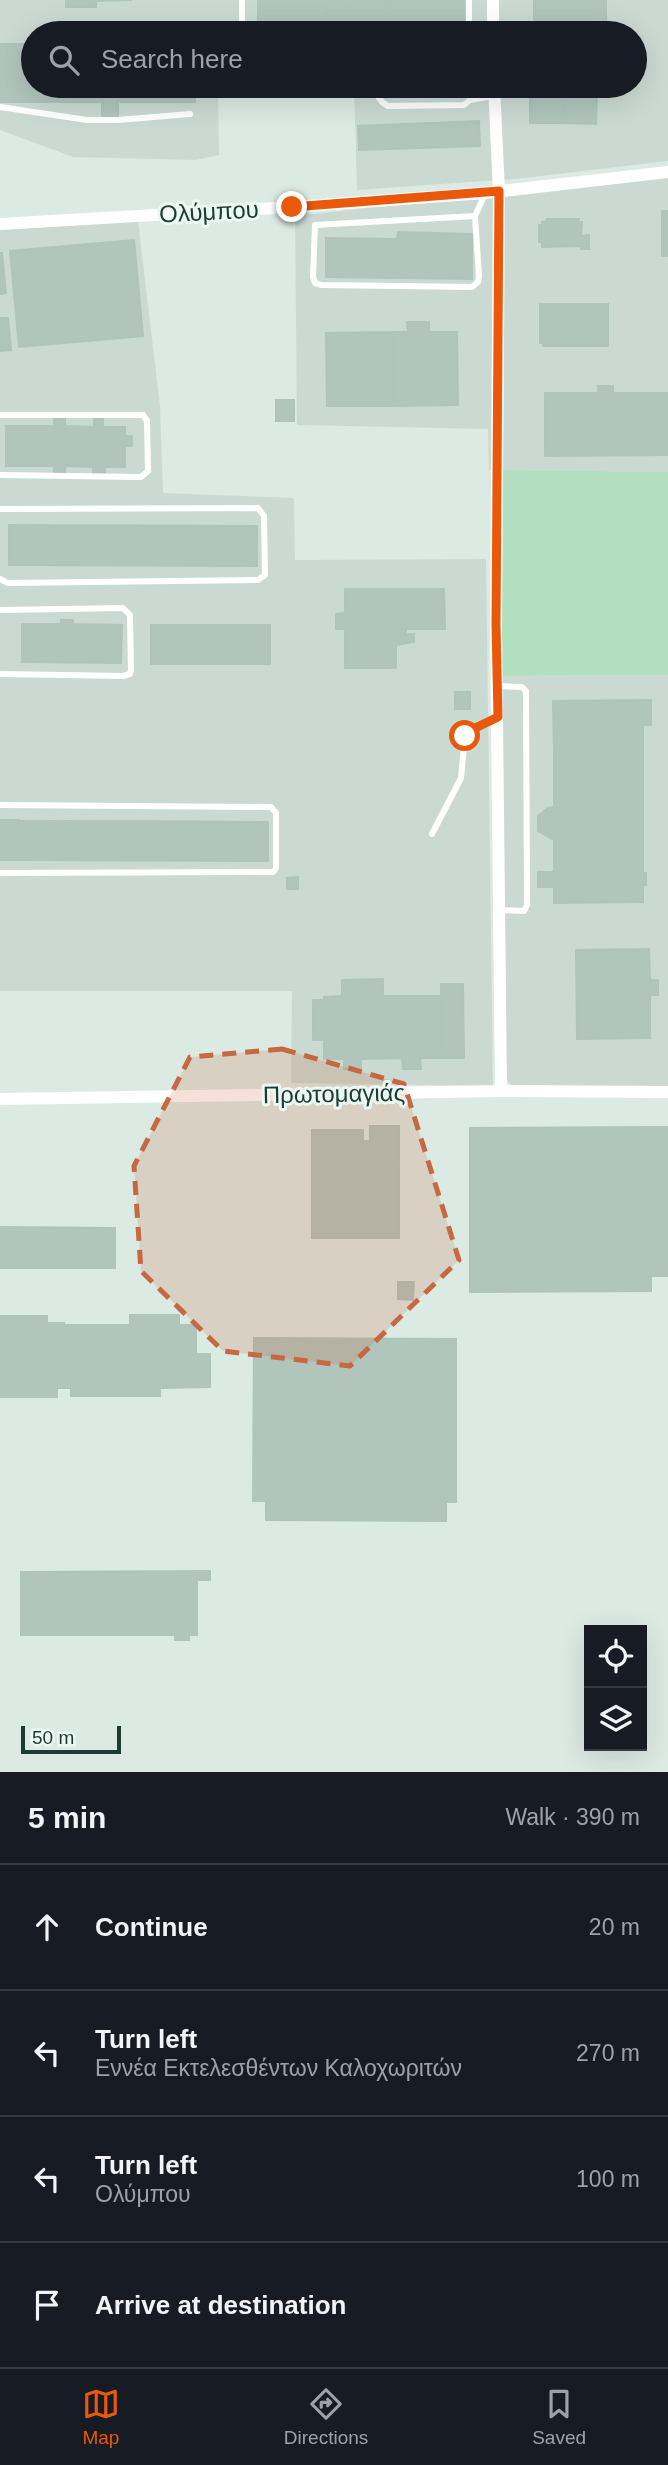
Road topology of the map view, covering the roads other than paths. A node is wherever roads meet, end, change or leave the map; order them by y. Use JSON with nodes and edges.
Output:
{"nodes":[{"id":1,"x":242,"y":0,"type":"edge"},
{"id":2,"x":469,"y":0,"type":"edge"},
{"id":3,"x":493,"y":0,"type":"edge"},
{"id":4,"x":242,"y":21,"type":"edge"},
{"id":5,"x":469,"y":21,"type":"edge"},
{"id":6,"x":493,"y":21,"type":"edge"},
{"id":7,"x":379,"y":98,"type":"edge"},
{"id":8,"x":475,"y":98,"type":"edge"},
{"id":9,"x":494,"y":98,"type":"edge"},
{"id":10,"x":470,"y":100,"type":"joint"},
{"id":11,"x":0,"y":107,"type":"edge"},
{"id":12,"x":190,"y":114,"type":"dead end"},
{"id":13,"x":668,"y":172,"type":"edge"},
{"id":14,"x":492,"y":192,"type":"junction"},
{"id":15,"x":475,"y":216,"type":"junction"},
{"id":16,"x":0,"y":224,"type":"edge"},
{"id":17,"x":0,"y":415,"type":"edge"},
{"id":18,"x":0,"y":475,"type":"edge"},
{"id":19,"x":0,"y":509,"type":"edge"},
{"id":20,"x":0,"y":579,"type":"edge"},
{"id":21,"x":0,"y":610,"type":"edge"},
{"id":22,"x":0,"y":674,"type":"edge"},
{"id":23,"x":498,"y":687,"type":"junction"},
{"id":24,"x":498,"y":717,"type":"junction"},
{"id":25,"x":0,"y":805,"type":"edge"},
{"id":26,"x":432,"y":834,"type":"dead end"},
{"id":27,"x":0,"y":873,"type":"edge"},
{"id":28,"x":500,"y":910,"type":"junction"},
{"id":29,"x":501,"y":1091,"type":"junction"},
{"id":30,"x":668,"y":1092,"type":"edge"},
{"id":31,"x":0,"y":1099,"type":"edge"}],
"edges":[{"from":1,"to":4,"type":"lane"},
{"from":2,"to":5,"type":"lane"},
{"from":3,"to":6,"type":"street"},
{"from":7,"to":10,"type":"lane"},
{"from":8,"to":10,"type":"lane"},
{"from":9,"to":14,"type":"street"},
{"from":11,"to":12,"type":"lane"},
{"from":13,"to":14,"type":"street","name":"Ολύμπου"},
{"from":14,"to":15,"type":"lane"},
{"from":14,"to":16,"type":"street","name":"Ολύμπου"},
{"from":14,"to":23,"type":"street"},
{"from":15,"to":15,"type":"lane"},
{"from":17,"to":18,"type":"lane"},
{"from":19,"to":20,"type":"lane"},
{"from":21,"to":22,"type":"lane"},
{"from":23,"to":24,"type":"street"},
{"from":23,"to":28,"type":"lane"},
{"from":24,"to":26,"type":"lane"},
{"from":24,"to":28,"type":"street"},
{"from":25,"to":27,"type":"lane"},
{"from":28,"to":29,"type":"street"},
{"from":29,"to":30,"type":"street","name":"Πρωτομαγιάς"},
{"from":29,"to":31,"type":"street","name":"Πρωτομαγιάς"}]}
